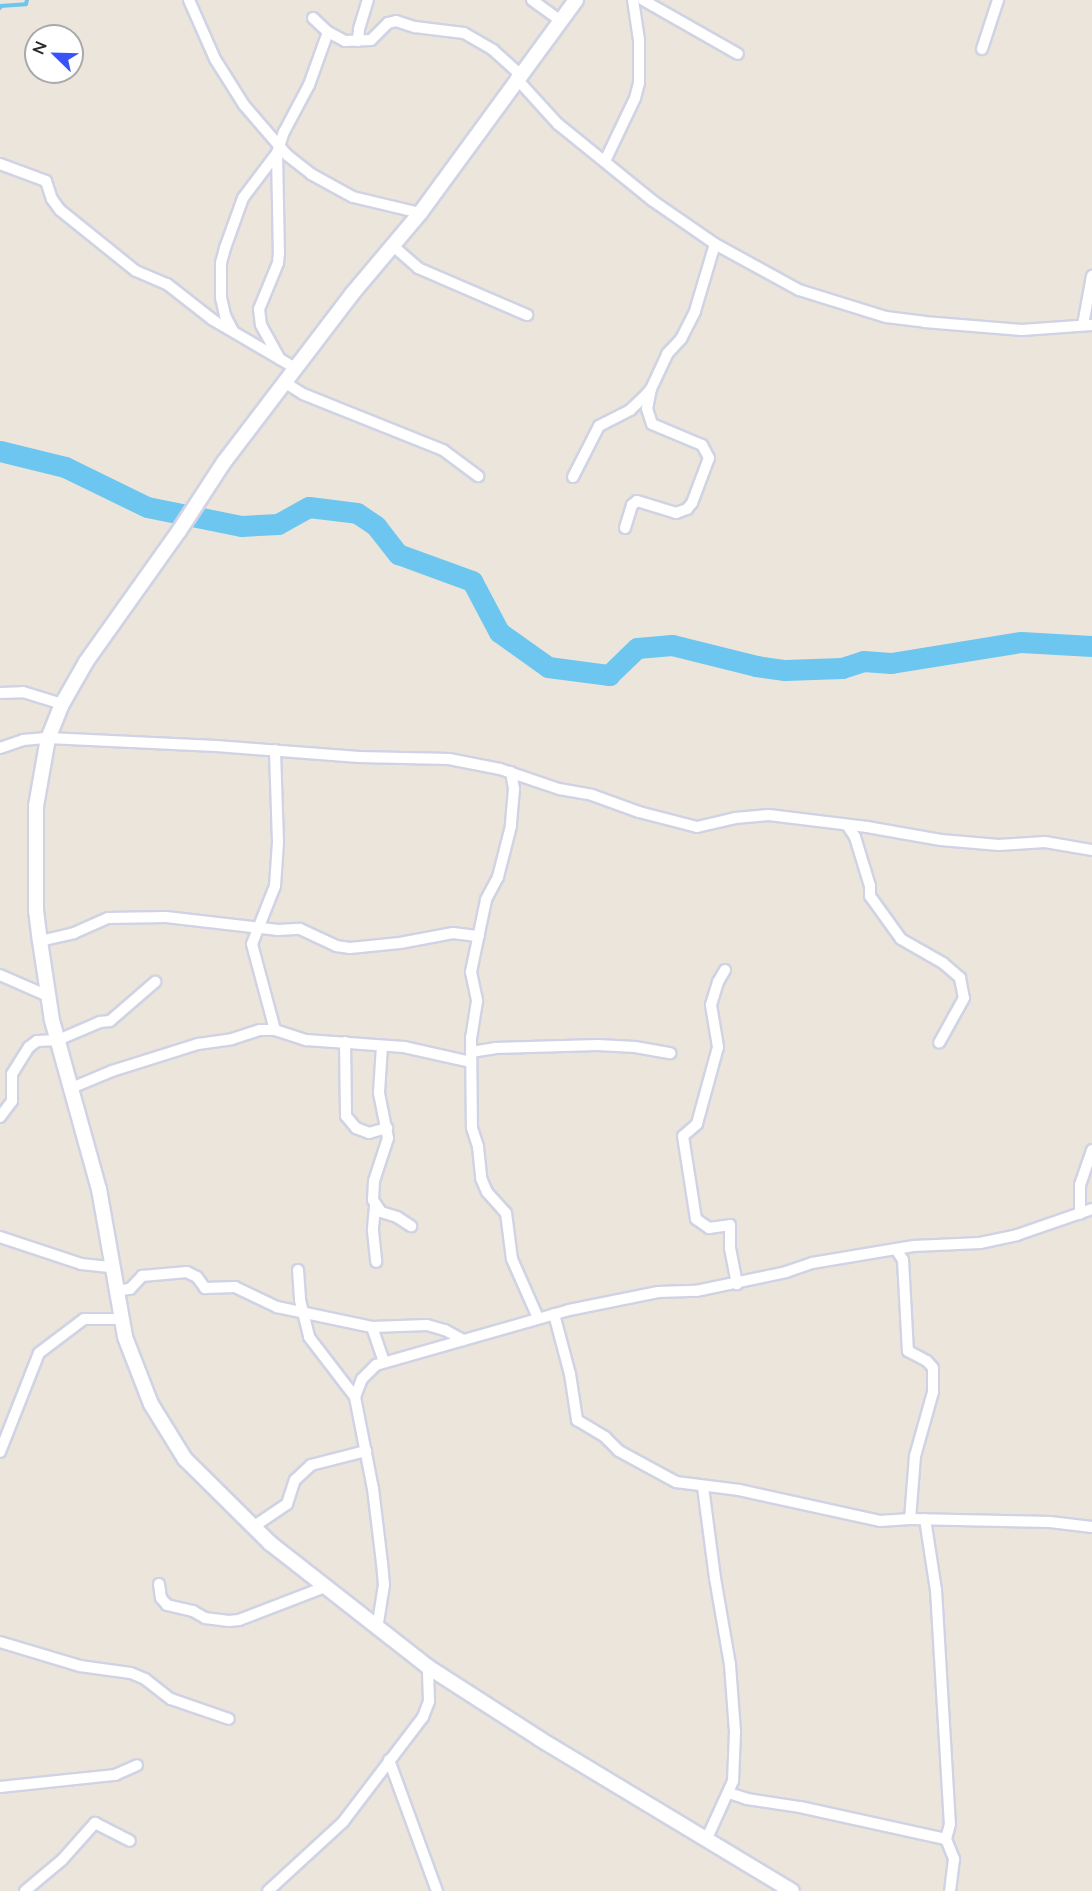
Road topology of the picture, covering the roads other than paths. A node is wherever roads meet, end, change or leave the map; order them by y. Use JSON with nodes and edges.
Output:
{"nodes":[{"id":1,"x":189,"y":0,"type":"edge"},
{"id":2,"x":368,"y":0,"type":"edge"},
{"id":3,"x":532,"y":0,"type":"edge"},
{"id":4,"x":576,"y":0,"type":"edge"},
{"id":5,"x":633,"y":0,"type":"edge"},
{"id":6,"x":643,"y":0,"type":"edge"},
{"id":7,"x":998,"y":0,"type":"edge"},
{"id":8,"x":313,"y":18,"type":"dead end"},
{"id":9,"x":560,"y":20,"type":"junction"},
{"id":10,"x":328,"y":32,"type":"junction"},
{"id":11,"x":358,"y":41,"type":"junction"},
{"id":12,"x":982,"y":49,"type":"dead end"},
{"id":13,"x":738,"y":54,"type":"dead end"},
{"id":14,"x":518,"y":76,"type":"junction"},
{"id":15,"x":278,"y":148,"type":"junction"},
{"id":16,"x":605,"y":162,"type":"junction"},
{"id":17,"x":0,"y":164,"type":"edge"},
{"id":18,"x":420,"y":213,"type":"junction"},
{"id":19,"x":715,"y":244,"type":"junction"},
{"id":20,"x":392,"y":245,"type":"junction"},
{"id":21,"x":1092,"y":276,"type":"edge"},
{"id":22,"x":527,"y":315,"type":"dead end"},
{"id":23,"x":1088,"y":325,"type":"edge"},
{"id":24,"x":233,"y":331,"type":"junction"},
{"id":25,"x":281,"y":360,"type":"junction"},
{"id":26,"x":295,"y":369,"type":"junction"},
{"id":27,"x":284,"y":382,"type":"junction"},
{"id":28,"x":651,"y":389,"type":"junction"},
{"id":29,"x":478,"y":476,"type":"dead end"},
{"id":30,"x":573,"y":477,"type":"dead end"},
{"id":31,"x":625,"y":528,"type":"dead end"},
{"id":32,"x":0,"y":693,"type":"edge"},
{"id":33,"x":62,"y":704,"type":"junction"},
{"id":34,"x":48,"y":738,"type":"junction"},
{"id":35,"x":0,"y":748,"type":"edge"},
{"id":36,"x":275,"y":750,"type":"junction"},
{"id":37,"x":511,"y":772,"type":"junction"},
{"id":38,"x":847,"y":825,"type":"junction"},
{"id":39,"x":1092,"y":850,"type":"edge"},
{"id":40,"x":258,"y":927,"type":"junction"},
{"id":41,"x":479,"y":936,"type":"junction"},
{"id":42,"x":40,"y":941,"type":"junction"},
{"id":43,"x":725,"y":970,"type":"dead end"},
{"id":44,"x":0,"y":975,"type":"edge"},
{"id":45,"x":155,"y":982,"type":"dead end"},
{"id":46,"x":48,"y":996,"type":"junction"},
{"id":47,"x":275,"y":1030,"type":"junction"},
{"id":48,"x":58,"y":1040,"type":"junction"},
{"id":49,"x":345,"y":1042,"type":"junction"},
{"id":50,"x":939,"y":1043,"type":"dead end"},
{"id":51,"x":382,"y":1046,"type":"junction"},
{"id":52,"x":670,"y":1053,"type":"dead end"},
{"id":53,"x":471,"y":1057,"type":"junction"},
{"id":54,"x":11,"y":1080,"type":"junction"},
{"id":55,"x":0,"y":1087,"type":"edge"},
{"id":56,"x":69,"y":1089,"type":"junction"},
{"id":57,"x":0,"y":1117,"type":"edge"},
{"id":58,"x":387,"y":1128,"type":"junction"},
{"id":59,"x":1092,"y":1150,"type":"edge"},
{"id":60,"x":375,"y":1206,"type":"junction"},
{"id":61,"x":1092,"y":1209,"type":"edge"},
{"id":62,"x":1080,"y":1214,"type":"junction"},
{"id":63,"x":411,"y":1226,"type":"dead end"},
{"id":64,"x":0,"y":1237,"type":"edge"},
{"id":65,"x":896,"y":1249,"type":"junction"},
{"id":66,"x":376,"y":1262,"type":"dead end"},
{"id":67,"x":112,"y":1267,"type":"junction"},
{"id":68,"x":298,"y":1270,"type":"dead end"},
{"id":69,"x":737,"y":1284,"type":"junction"},
{"id":70,"x":115,"y":1291,"type":"junction"},
{"id":71,"x":303,"y":1313,"type":"junction"},
{"id":72,"x":554,"y":1314,"type":"junction"},
{"id":73,"x":538,"y":1318,"type":"junction"},
{"id":74,"x":120,"y":1319,"type":"junction"},
{"id":75,"x":372,"y":1327,"type":"junction"},
{"id":76,"x":463,"y":1340,"type":"junction"},
{"id":77,"x":384,"y":1361,"type":"junction"},
{"id":78,"x":355,"y":1397,"type":"junction"},
{"id":79,"x":366,"y":1450,"type":"junction"},
{"id":80,"x":0,"y":1452,"type":"edge"},
{"id":81,"x":703,"y":1487,"type":"junction"},
{"id":82,"x":910,"y":1518,"type":"junction"},
{"id":83,"x":925,"y":1519,"type":"junction"},
{"id":84,"x":254,"y":1527,"type":"junction"},
{"id":85,"x":1092,"y":1527,"type":"edge"},
{"id":86,"x":159,"y":1584,"type":"dead end"},
{"id":87,"x":325,"y":1587,"type":"junction"},
{"id":88,"x":377,"y":1629,"type":"junction"},
{"id":89,"x":0,"y":1642,"type":"edge"},
{"id":90,"x":428,"y":1667,"type":"junction"},
{"id":91,"x":229,"y":1719,"type":"dead end"},
{"id":92,"x":389,"y":1760,"type":"junction"},
{"id":93,"x":136,"y":1765,"type":"dead end"},
{"id":94,"x":0,"y":1787,"type":"edge"},
{"id":95,"x":729,"y":1793,"type":"junction"},
{"id":96,"x":707,"y":1838,"type":"junction"},
{"id":97,"x":946,"y":1839,"type":"junction"},
{"id":98,"x":130,"y":1841,"type":"dead end"},
{"id":99,"x":25,"y":1891,"type":"edge"},
{"id":100,"x":268,"y":1891,"type":"edge"},
{"id":101,"x":437,"y":1891,"type":"edge"},
{"id":102,"x":792,"y":1891,"type":"edge"},
{"id":103,"x":950,"y":1891,"type":"edge"}],
"edges":[{"from":1,"to":15,"type":"street"},
{"from":2,"to":11,"type":"street"},
{"from":3,"to":9,"type":"street"},
{"from":4,"to":9,"type":"street"},
{"from":5,"to":16,"type":"street"},
{"from":6,"to":13,"type":"street"},
{"from":7,"to":12,"type":"street"},
{"from":8,"to":10,"type":"street"},
{"from":9,"to":14,"type":"street"},
{"from":10,"to":11,"type":"street"},
{"from":10,"to":15,"type":"street"},
{"from":11,"to":14,"type":"street"},
{"from":14,"to":16,"type":"street"},
{"from":14,"to":18,"type":"street"},
{"from":15,"to":18,"type":"street"},
{"from":15,"to":24,"type":"street"},
{"from":15,"to":25,"type":"street"},
{"from":16,"to":19,"type":"street"},
{"from":17,"to":24,"type":"street"},
{"from":18,"to":20,"type":"street"},
{"from":19,"to":23,"type":"street"},
{"from":19,"to":28,"type":"street"},
{"from":20,"to":22,"type":"street"},
{"from":20,"to":26,"type":"street"},
{"from":21,"to":23,"type":"street"},
{"from":24,"to":25,"type":"street"},
{"from":25,"to":26,"type":"street"},
{"from":26,"to":27,"type":"street"},
{"from":27,"to":29,"type":"street"},
{"from":27,"to":33,"type":"street"},
{"from":28,"to":30,"type":"street"},
{"from":28,"to":31,"type":"street"},
{"from":32,"to":33,"type":"street"},
{"from":33,"to":34,"type":"street"},
{"from":34,"to":35,"type":"street"},
{"from":34,"to":36,"type":"street"},
{"from":34,"to":42,"type":"street"},
{"from":36,"to":37,"type":"street"},
{"from":36,"to":40,"type":"street"},
{"from":37,"to":38,"type":"street"},
{"from":37,"to":41,"type":"street"},
{"from":38,"to":39,"type":"street"},
{"from":38,"to":50,"type":"street"},
{"from":40,"to":41,"type":"street"},
{"from":40,"to":42,"type":"street"},
{"from":40,"to":47,"type":"street"},
{"from":41,"to":53,"type":"street"},
{"from":42,"to":46,"type":"street"},
{"from":43,"to":69,"type":"street"},
{"from":44,"to":46,"type":"street"},
{"from":45,"to":48,"type":"street"},
{"from":46,"to":48,"type":"street"},
{"from":47,"to":49,"type":"street"},
{"from":47,"to":56,"type":"street"},
{"from":48,"to":54,"type":"street"},
{"from":48,"to":56,"type":"street"},
{"from":49,"to":51,"type":"street"},
{"from":49,"to":58,"type":"street"},
{"from":51,"to":53,"type":"street"},
{"from":51,"to":58,"type":"street"},
{"from":52,"to":53,"type":"street"},
{"from":53,"to":73,"type":"street"},
{"from":54,"to":55,"type":"street"},
{"from":54,"to":57,"type":"street"},
{"from":56,"to":67,"type":"street"},
{"from":58,"to":60,"type":"street"},
{"from":59,"to":62,"type":"street"},
{"from":60,"to":63,"type":"street"},
{"from":60,"to":66,"type":"street"},
{"from":61,"to":62,"type":"street"},
{"from":62,"to":65,"type":"street"},
{"from":64,"to":67,"type":"street"},
{"from":65,"to":69,"type":"street"},
{"from":65,"to":82,"type":"street"},
{"from":67,"to":70,"type":"street"},
{"from":68,"to":71,"type":"street"},
{"from":69,"to":72,"type":"street"},
{"from":70,"to":71,"type":"street"},
{"from":70,"to":74,"type":"street"},
{"from":71,"to":75,"type":"street"},
{"from":71,"to":78,"type":"street"},
{"from":72,"to":73,"type":"street"},
{"from":72,"to":81,"type":"street"},
{"from":73,"to":76,"type":"street"},
{"from":74,"to":80,"type":"street"},
{"from":74,"to":84,"type":"street"},
{"from":75,"to":76,"type":"street"},
{"from":75,"to":77,"type":"street"},
{"from":76,"to":77,"type":"street"},
{"from":77,"to":78,"type":"street"},
{"from":78,"to":79,"type":"street"},
{"from":79,"to":84,"type":"street"},
{"from":79,"to":88,"type":"street"},
{"from":81,"to":82,"type":"street"},
{"from":81,"to":95,"type":"street"},
{"from":82,"to":83,"type":"street"},
{"from":83,"to":85,"type":"street"},
{"from":83,"to":97,"type":"street"},
{"from":84,"to":87,"type":"street"},
{"from":86,"to":87,"type":"street"},
{"from":87,"to":88,"type":"street"},
{"from":88,"to":90,"type":"street"},
{"from":89,"to":91,"type":"street"},
{"from":90,"to":92,"type":"street"},
{"from":90,"to":96,"type":"street"},
{"from":92,"to":100,"type":"street"},
{"from":92,"to":101,"type":"street"},
{"from":93,"to":94,"type":"street"},
{"from":95,"to":96,"type":"street"},
{"from":95,"to":97,"type":"street"},
{"from":96,"to":102,"type":"street"},
{"from":97,"to":103,"type":"street"},
{"from":98,"to":99,"type":"street"}]}
